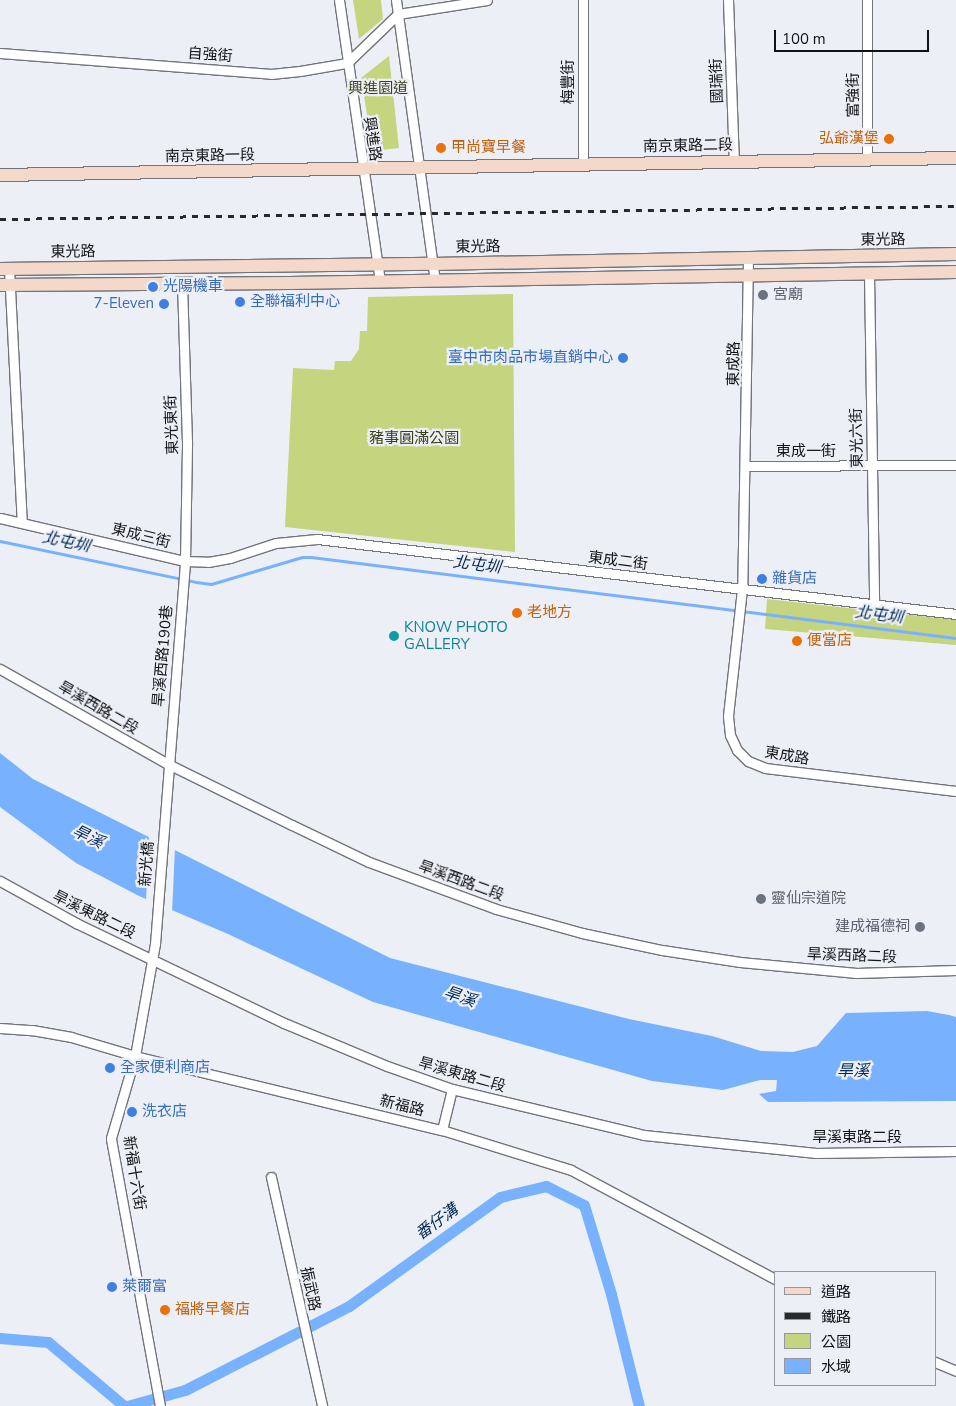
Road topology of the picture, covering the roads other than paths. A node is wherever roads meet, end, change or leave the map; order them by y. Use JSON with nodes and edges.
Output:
{"nodes":[{"id":1,"x":339,"y":0,"type":"edge"},
{"id":2,"x":396,"y":0,"type":"edge"},
{"id":3,"x":487,"y":0,"type":"edge"},
{"id":4,"x":583,"y":0,"type":"edge"},
{"id":5,"x":728,"y":0,"type":"edge"},
{"id":6,"x":866,"y":0,"type":"edge"},
{"id":7,"x":398,"y":14,"type":"junction"},
{"id":8,"x":0,"y":53,"type":"edge"},
{"id":9,"x":347,"y":63,"type":"junction"},
{"id":10,"x":956,"y":158,"type":"edge"},
{"id":11,"x":867,"y":159,"type":"junction"},
{"id":12,"x":734,"y":161,"type":"junction"},
{"id":13,"x":583,"y":163,"type":"junction"},
{"id":14,"x":421,"y":167,"type":"junction"},
{"id":15,"x":363,"y":168,"type":"junction"},
{"id":16,"x":0,"y":175,"type":"edge"},
{"id":17,"x":956,"y":254,"type":"edge"},
{"id":18,"x":748,"y":259,"type":"junction"},
{"id":19,"x":433,"y":264,"type":"junction"},
{"id":20,"x":378,"y":265,"type":"junction"},
{"id":21,"x":4,"y":269,"type":"edge"},
{"id":22,"x":956,"y":272,"type":"edge"},
{"id":23,"x":869,"y":274,"type":"junction"},
{"id":24,"x":749,"y":276,"type":"junction"},
{"id":25,"x":435,"y":280,"type":"junction"},
{"id":26,"x":380,"y":281,"type":"junction"},
{"id":27,"x":182,"y":284,"type":"junction"},
{"id":28,"x":4,"y":285,"type":"edge"},
{"id":29,"x":745,"y":466,"type":"junction"},
{"id":30,"x":871,"y":466,"type":"junction"},
{"id":31,"x":956,"y":466,"type":"edge"},
{"id":32,"x":0,"y":518,"type":"edge"},
{"id":33,"x":22,"y":522,"type":"junction"},
{"id":34,"x":276,"y":543,"type":"joint"},
{"id":35,"x":185,"y":564,"type":"junction"},
{"id":36,"x":183,"y":590,"type":"joint"},
{"id":37,"x":742,"y":590,"type":"junction"},
{"id":38,"x":874,"y":602,"type":"junction"},
{"id":39,"x":956,"y":614,"type":"edge"},
{"id":40,"x":0,"y":669,"type":"edge"},
{"id":41,"x":168,"y":764,"type":"junction"},
{"id":42,"x":167,"y":785,"type":"joint"},
{"id":43,"x":956,"y":791,"type":"edge"},
{"id":44,"x":0,"y":881,"type":"edge"},
{"id":45,"x":152,"y":958,"type":"junction"},
{"id":46,"x":956,"y":970,"type":"edge"},
{"id":47,"x":0,"y":1028,"type":"edge"},
{"id":48,"x":135,"y":1056,"type":"junction"},
{"id":49,"x":452,"y":1089,"type":"junction"},
{"id":50,"x":442,"y":1130,"type":"junction"},
{"id":51,"x":956,"y":1151,"type":"edge"},
{"id":52,"x":271,"y":1177,"type":"dead end"},
{"id":53,"x":774,"y":1278,"type":"edge"},
{"id":54,"x":936,"y":1362,"type":"edge"},
{"id":55,"x":956,"y":1371,"type":"edge"},
{"id":56,"x":160,"y":1406,"type":"edge"},
{"id":57,"x":322,"y":1406,"type":"edge"}],
"edges":[{"from":1,"to":9,"type":"street","name":"興進路"},
{"from":2,"to":7,"type":"street"},
{"from":3,"to":7,"type":"street"},
{"from":4,"to":13,"type":"street","name":"梅豐街"},
{"from":5,"to":12,"type":"street","name":"國瑞街"},
{"from":6,"to":11,"type":"street","name":"富強街"},
{"from":7,"to":9,"type":"street"},
{"from":7,"to":14,"type":"street"},
{"from":8,"to":9,"type":"street","name":"自強街"},
{"from":9,"to":15,"type":"street","name":"興進路"},
{"from":10,"to":11,"type":"street","name":"南京東路二段"},
{"from":11,"to":12,"type":"street","name":"南京東路二段"},
{"from":12,"to":13,"type":"street","name":"南京東路二段"},
{"from":13,"to":14,"type":"street","name":"南京東路二段"},
{"from":14,"to":15,"type":"street","name":"南京東路一段"},
{"from":14,"to":19,"type":"street"},
{"from":15,"to":16,"type":"street","name":"南京東路一段"},
{"from":15,"to":20,"type":"street","name":"興進路"},
{"from":17,"to":18,"type":"street","name":"東光路"},
{"from":18,"to":19,"type":"street","name":"東光路"},
{"from":18,"to":24,"type":"street","name":"東成路"},
{"from":19,"to":20,"type":"street","name":"東光路"},
{"from":19,"to":25,"type":"street"},
{"from":20,"to":21,"type":"street","name":"東光路"},
{"from":20,"to":26,"type":"street","name":"興進路"},
{"from":21,"to":28,"type":"street"},
{"from":22,"to":23,"type":"street"},
{"from":23,"to":24,"type":"street"},
{"from":23,"to":30,"type":"street","name":"東光六街"},
{"from":24,"to":25,"type":"street"},
{"from":24,"to":29,"type":"street","name":"東成路"},
{"from":25,"to":26,"type":"street"},
{"from":26,"to":27,"type":"street"},
{"from":27,"to":28,"type":"street"},
{"from":27,"to":35,"type":"street","name":"東光東街"},
{"from":28,"to":33,"type":"street"},
{"from":29,"to":30,"type":"street","name":"東成一街"},
{"from":29,"to":37,"type":"street","name":"東成路"},
{"from":30,"to":31,"type":"street","name":"東成一街"},
{"from":30,"to":38,"type":"street","name":"東光六街"},
{"from":32,"to":33,"type":"street","name":"東成三街"},
{"from":33,"to":35,"type":"street","name":"東成三街"},
{"from":34,"to":35,"type":"street","name":"東成三街"},
{"from":34,"to":37,"type":"street","name":"東成二街"},
{"from":35,"to":36,"type":"street","name":"東光東街"},
{"from":36,"to":41,"type":"street","name":"旱溪西路190巷"},
{"from":37,"to":38,"type":"street","name":"東成二街"},
{"from":37,"to":43,"type":"street","name":"東成路"},
{"from":38,"to":39,"type":"street","name":"東成二街"},
{"from":40,"to":41,"type":"street","name":"旱溪西路二段"},
{"from":41,"to":42,"type":"street","name":"旱溪西路190巷"},
{"from":41,"to":46,"type":"street","name":"旱溪西路二段"},
{"from":42,"to":45,"type":"street","name":"新光橋"},
{"from":44,"to":45,"type":"street","name":"旱溪東路二段"},
{"from":45,"to":48,"type":"street","name":"新福十六街"},
{"from":45,"to":49,"type":"street","name":"旱溪東路二段"},
{"from":47,"to":48,"type":"street","name":"新福路"},
{"from":48,"to":50,"type":"street","name":"新福路"},
{"from":48,"to":56,"type":"street","name":"新福十六街"},
{"from":49,"to":50,"type":"street"},
{"from":49,"to":51,"type":"street","name":"旱溪東路二段"},
{"from":50,"to":53,"type":"street","name":"新福路"},
{"from":52,"to":57,"type":"street","name":"振武路"},
{"from":54,"to":55,"type":"street"}]}
